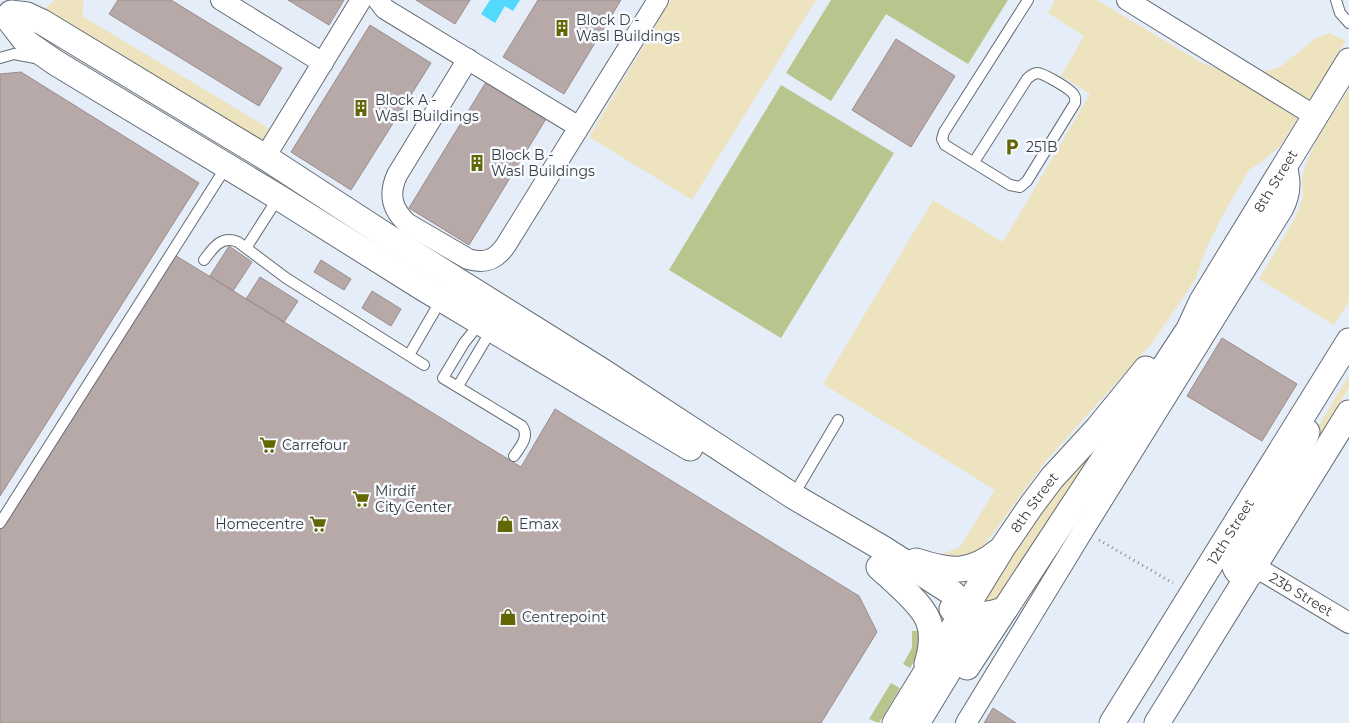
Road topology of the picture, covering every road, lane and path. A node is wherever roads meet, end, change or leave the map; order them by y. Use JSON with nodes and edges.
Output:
{"nodes":[{"id":1,"x":220,"y":0,"type":"edge"},
{"id":2,"x":360,"y":0,"type":"edge"},
{"id":3,"x":378,"y":0,"type":"edge"},
{"id":4,"x":658,"y":0,"type":"edge"},
{"id":5,"x":1028,"y":0,"type":"edge"},
{"id":6,"x":1336,"y":0,"type":"edge"},
{"id":7,"x":1132,"y":1,"type":"edge"},
{"id":8,"x":11,"y":13,"type":"edge"},
{"id":9,"x":1349,"y":23,"type":"edge"},
{"id":10,"x":0,"y":58,"type":"edge"},
{"id":11,"x":468,"y":59,"type":"junction"},
{"id":12,"x":1349,"y":61,"type":"edge"},
{"id":13,"x":56,"y":63,"type":"junction"},
{"id":14,"x":323,"y":63,"type":"junction"},
{"id":15,"x":1315,"y":116,"type":"junction"},
{"id":16,"x":580,"y":127,"type":"junction"},
{"id":17,"x":265,"y":157,"type":"junction"},
{"id":18,"x":974,"y":162,"type":"junction"},
{"id":19,"x":1285,"y":163,"type":"junction"},
{"id":20,"x":227,"y":166,"type":"junction"},
{"id":21,"x":278,"y":197,"type":"junction"},
{"id":22,"x":391,"y":238,"type":"junction"},
{"id":23,"x":246,"y":248,"type":"junction"},
{"id":24,"x":204,"y":260,"type":"dead end"},
{"id":25,"x":442,"y":299,"type":"junction"},
{"id":26,"x":1202,"y":301,"type":"junction"},
{"id":27,"x":487,"y":326,"type":"junction"},
{"id":28,"x":1349,"y":341,"type":"edge"},
{"id":29,"x":409,"y":355,"type":"junction"},
{"id":30,"x":424,"y":365,"type":"dead end"},
{"id":31,"x":602,"y":370,"type":"junction"},
{"id":32,"x":458,"y":386,"type":"junction"},
{"id":33,"x":1314,"y":398,"type":"junction"},
{"id":34,"x":1349,"y":412,"type":"edge"},
{"id":35,"x":838,"y":420,"type":"dead end"},
{"id":36,"x":514,"y":456,"type":"dead end"},
{"id":37,"x":790,"y":500,"type":"junction"},
{"id":38,"x":0,"y":523,"type":"edge"},
{"id":39,"x":1083,"y":530,"type":"junction"},
{"id":40,"x":1003,"y":547,"type":"junction"},
{"id":41,"x":881,"y":558,"type":"junction"},
{"id":42,"x":1252,"y":570,"type":"junction"},
{"id":43,"x":1191,"y":594,"type":"junction"},
{"id":44,"x":1005,"y":609,"type":"junction"},
{"id":45,"x":964,"y":613,"type":"junction"},
{"id":46,"x":1349,"y":623,"type":"edge"},
{"id":47,"x":925,"y":675,"type":"junction"},
{"id":48,"x":895,"y":723,"type":"edge"},
{"id":49,"x":917,"y":723,"type":"edge"},
{"id":50,"x":933,"y":723,"type":"edge"},
{"id":51,"x":966,"y":723,"type":"edge"},
{"id":52,"x":1112,"y":723,"type":"edge"},
{"id":53,"x":1157,"y":723,"type":"edge"}],
"edges":[{"from":1,"to":14,"type":"street"},
{"from":2,"to":14,"type":"street"},
{"from":3,"to":11,"type":"street"},
{"from":4,"to":16,"type":"street"},
{"from":5,"to":18,"type":"lane"},
{"from":6,"to":9,"type":"lane"},
{"from":7,"to":15,"type":"street"},
{"from":8,"to":13,"type":"street"},
{"from":8,"to":17,"type":"street"},
{"from":10,"to":13,"type":"lane"},
{"from":11,"to":16,"type":"street"},
{"from":11,"to":16,"type":"street"},
{"from":12,"to":15,"type":"street","name":"8th Street"},
{"from":13,"to":20,"type":"street"},
{"from":14,"to":17,"type":"street"},
{"from":15,"to":19,"type":"street","name":"8th Street"},
{"from":17,"to":22,"type":"street"},
{"from":18,"to":18,"type":"lane"},
{"from":19,"to":26,"type":"street","name":"8th Street"},
{"from":19,"to":39,"type":"street"},
{"from":20,"to":21,"type":"street"},
{"from":20,"to":22,"type":"street"},
{"from":20,"to":38,"type":"lane"},
{"from":21,"to":23,"type":"lane"},
{"from":21,"to":25,"type":"street"},
{"from":22,"to":31,"type":"street"},
{"from":23,"to":24,"type":"lane"},
{"from":23,"to":29,"type":"lane"},
{"from":25,"to":27,"type":"street"},
{"from":25,"to":29,"type":"lane"},
{"from":26,"to":40,"type":"street","name":"8th Street"},
{"from":26,"to":44,"type":"street","name":"8th Street"},
{"from":27,"to":31,"type":"street"},
{"from":27,"to":32,"type":"lane"},
{"from":27,"to":32,"type":"lane"},
{"from":27,"to":37,"type":"street"},
{"from":28,"to":33,"type":"street","name":"12th Street"},
{"from":29,"to":30,"type":"lane"},
{"from":31,"to":37,"type":"street"},
{"from":32,"to":36,"type":"lane"},
{"from":33,"to":42,"type":"street"},
{"from":33,"to":43,"type":"street","name":"12th Street"},
{"from":34,"to":42,"type":"street"},
{"from":35,"to":37,"type":"lane"},
{"from":37,"to":41,"type":"street"},
{"from":39,"to":43,"type":"path"},
{"from":39,"to":51,"type":"street"},
{"from":40,"to":41,"type":"street"},
{"from":40,"to":45,"type":"street","name":"8th Street"},
{"from":41,"to":45,"type":"street"},
{"from":41,"to":47,"type":"street"},
{"from":42,"to":46,"type":"street","name":"23b Street"},
{"from":42,"to":53,"type":"street"},
{"from":43,"to":52,"type":"street","name":"12th Street"},
{"from":44,"to":45,"type":"street"},
{"from":44,"to":50,"type":"street","name":"8th Street"},
{"from":45,"to":47,"type":"street","name":"8th Street"},
{"from":45,"to":49,"type":"street"},
{"from":47,"to":48,"type":"street","name":"8th Street"}]}
